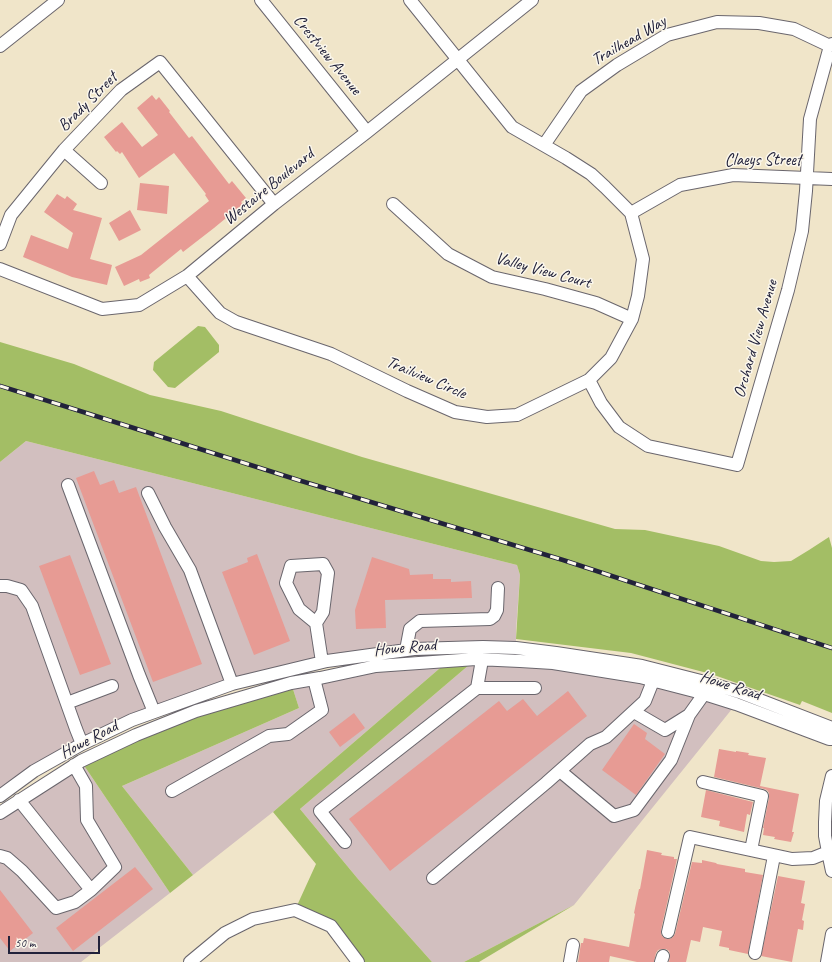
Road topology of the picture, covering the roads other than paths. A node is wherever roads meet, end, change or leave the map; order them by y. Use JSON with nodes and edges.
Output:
{"nodes":[{"id":1,"x":58,"y":0,"type":"edge"},
{"id":2,"x":261,"y":0,"type":"edge"},
{"id":3,"x":410,"y":0,"type":"edge"},
{"id":4,"x":532,"y":0,"type":"edge"},
{"id":5,"x":831,"y":45,"type":"edge"},
{"id":6,"x":0,"y":46,"type":"edge"},
{"id":7,"x":458,"y":59,"type":"junction"},
{"id":8,"x":367,"y":132,"type":"junction"},
{"id":9,"x":544,"y":145,"type":"junction"},
{"id":10,"x":64,"y":150,"type":"junction"},
{"id":11,"x":807,"y":178,"type":"junction"},
{"id":12,"x":832,"y":179,"type":"edge"},
{"id":13,"x":101,"y":183,"type":"dead end"},
{"id":14,"x":274,"y":204,"type":"junction"},
{"id":15,"x":393,"y":204,"type":"dead end"},
{"id":16,"x":631,"y":213,"type":"junction"},
{"id":17,"x":0,"y":244,"type":"edge"},
{"id":18,"x":0,"y":269,"type":"edge"},
{"id":19,"x":187,"y":276,"type":"junction"},
{"id":20,"x":632,"y":319,"type":"junction"},
{"id":21,"x":589,"y":380,"type":"junction"},
{"id":22,"x":68,"y":486,"type":"dead end"},
{"id":23,"x":148,"y":492,"type":"dead end"},
{"id":24,"x":0,"y":586,"type":"edge"},
{"id":25,"x":498,"y":588,"type":"dead end"},
{"id":26,"x":316,"y":623,"type":"junction"},
{"id":27,"x":406,"y":650,"type":"junction"},
{"id":28,"x":482,"y":660,"type":"junction"},
{"id":29,"x":322,"y":662,"type":"junction"},
{"id":30,"x":314,"y":679,"type":"junction"},
{"id":31,"x":653,"y":681,"type":"junction"},
{"id":32,"x":232,"y":684,"type":"junction"},
{"id":33,"x":112,"y":686,"type":"dead end"},
{"id":34,"x":477,"y":688,"type":"junction"},
{"id":35,"x":535,"y":688,"type":"dead end"},
{"id":36,"x":704,"y":694,"type":"junction"},
{"id":37,"x":67,"y":703,"type":"junction"},
{"id":38,"x":154,"y":712,"type":"junction"},
{"id":39,"x":634,"y":712,"type":"junction"},
{"id":40,"x":689,"y":715,"type":"junction"},
{"id":41,"x":832,"y":728,"type":"edge"},
{"id":42,"x":832,"y":739,"type":"edge"},
{"id":43,"x":82,"y":744,"type":"junction"},
{"id":44,"x":74,"y":765,"type":"junction"},
{"id":45,"x":560,"y":771,"type":"junction"},
{"id":46,"x":832,"y":776,"type":"edge"},
{"id":47,"x":703,"y":782,"type":"dead end"},
{"id":48,"x":172,"y":791,"type":"dead end"},
{"id":49,"x":0,"y":796,"type":"edge"},
{"id":50,"x":19,"y":800,"type":"junction"},
{"id":51,"x":0,"y":813,"type":"edge"},
{"id":52,"x":828,"y":822,"type":"edge"},
{"id":53,"x":345,"y":842,"type":"dead end"},
{"id":54,"x":751,"y":850,"type":"junction"},
{"id":55,"x":828,"y":852,"type":"junction"},
{"id":56,"x":0,"y":856,"type":"edge"},
{"id":57,"x":774,"y":856,"type":"junction"},
{"id":58,"x":832,"y":871,"type":"edge"},
{"id":59,"x":432,"y":878,"type":"dead end"},
{"id":60,"x":90,"y":890,"type":"junction"},
{"id":61,"x":668,"y":932,"type":"dead end"},
{"id":62,"x":832,"y":934,"type":"edge"},
{"id":63,"x":573,"y":945,"type":"dead end"},
{"id":64,"x":755,"y":953,"type":"dead end"},
{"id":65,"x":190,"y":962,"type":"edge"},
{"id":66,"x":358,"y":962,"type":"edge"},
{"id":67,"x":570,"y":962,"type":"edge"},
{"id":68,"x":827,"y":962,"type":"edge"}],
"edges":[{"from":1,"to":6,"type":"street"},
{"from":2,"to":8,"type":"street","name":"Crestview Avenue"},
{"from":3,"to":7,"type":"street"},
{"from":4,"to":7,"type":"street","name":"Westaire Boulevard"},
{"from":5,"to":9,"type":"street","name":"Trailhead Way"},
{"from":5,"to":11,"type":"street","name":"Orchard View Avenue"},
{"from":7,"to":8,"type":"street","name":"Westaire Boulevard"},
{"from":7,"to":9,"type":"street"},
{"from":8,"to":14,"type":"street","name":"Westaire Boulevard"},
{"from":9,"to":16,"type":"street"},
{"from":10,"to":13,"type":"street"},
{"from":10,"to":14,"type":"street","name":"Brady Street"},
{"from":10,"to":17,"type":"street","name":"Brady Street"},
{"from":11,"to":12,"type":"street","name":"Claeys Street"},
{"from":11,"to":16,"type":"street","name":"Claeys Street"},
{"from":11,"to":21,"type":"street","name":"Orchard View Avenue"},
{"from":14,"to":19,"type":"street","name":"Westaire Boulevard"},
{"from":15,"to":20,"type":"street","name":"Valley View Court"},
{"from":16,"to":20,"type":"street","name":"Trailview Circle"},
{"from":18,"to":19,"type":"street","name":"Westaire Boulevard"},
{"from":19,"to":21,"type":"street","name":"Trailview Circle"},
{"from":20,"to":21,"type":"street","name":"Trailview Circle"},
{"from":22,"to":38,"type":"street"},
{"from":23,"to":32,"type":"street"},
{"from":24,"to":37,"type":"street"},
{"from":25,"to":27,"type":"street"},
{"from":26,"to":26,"type":"street"},
{"from":26,"to":29,"type":"street"},
{"from":27,"to":29,"type":"street","name":"Howe Road"},
{"from":27,"to":41,"type":"street","name":"Howe Road"},
{"from":28,"to":30,"type":"street","name":"Howe Road"},
{"from":28,"to":31,"type":"street","name":"Howe Road"},
{"from":28,"to":34,"type":"street"},
{"from":29,"to":32,"type":"street","name":"Howe Road"},
{"from":30,"to":44,"type":"street","name":"Howe Road"},
{"from":30,"to":48,"type":"street"},
{"from":31,"to":36,"type":"street","name":"Howe Road"},
{"from":31,"to":39,"type":"street"},
{"from":32,"to":38,"type":"street","name":"Howe Road"},
{"from":33,"to":37,"type":"street"},
{"from":34,"to":35,"type":"street"},
{"from":34,"to":53,"type":"street"},
{"from":36,"to":40,"type":"street"},
{"from":36,"to":42,"type":"street","name":"Howe Road"},
{"from":37,"to":43,"type":"street"},
{"from":38,"to":43,"type":"street","name":"Howe Road"},
{"from":39,"to":40,"type":"street"},
{"from":39,"to":45,"type":"street"},
{"from":40,"to":45,"type":"street"},
{"from":43,"to":49,"type":"street","name":"Howe Road"},
{"from":44,"to":50,"type":"street","name":"Howe Road"},
{"from":44,"to":60,"type":"street"},
{"from":45,"to":59,"type":"street"},
{"from":46,"to":52,"type":"street"},
{"from":47,"to":54,"type":"street"},
{"from":50,"to":51,"type":"street","name":"Howe Road"},
{"from":50,"to":60,"type":"street"},
{"from":52,"to":55,"type":"street"},
{"from":54,"to":57,"type":"street"},
{"from":54,"to":61,"type":"street"},
{"from":55,"to":57,"type":"street"},
{"from":55,"to":58,"type":"street"},
{"from":56,"to":60,"type":"street"},
{"from":57,"to":64,"type":"street"},
{"from":62,"to":68,"type":"street"},
{"from":63,"to":67,"type":"street"},
{"from":65,"to":66,"type":"street"}]}
